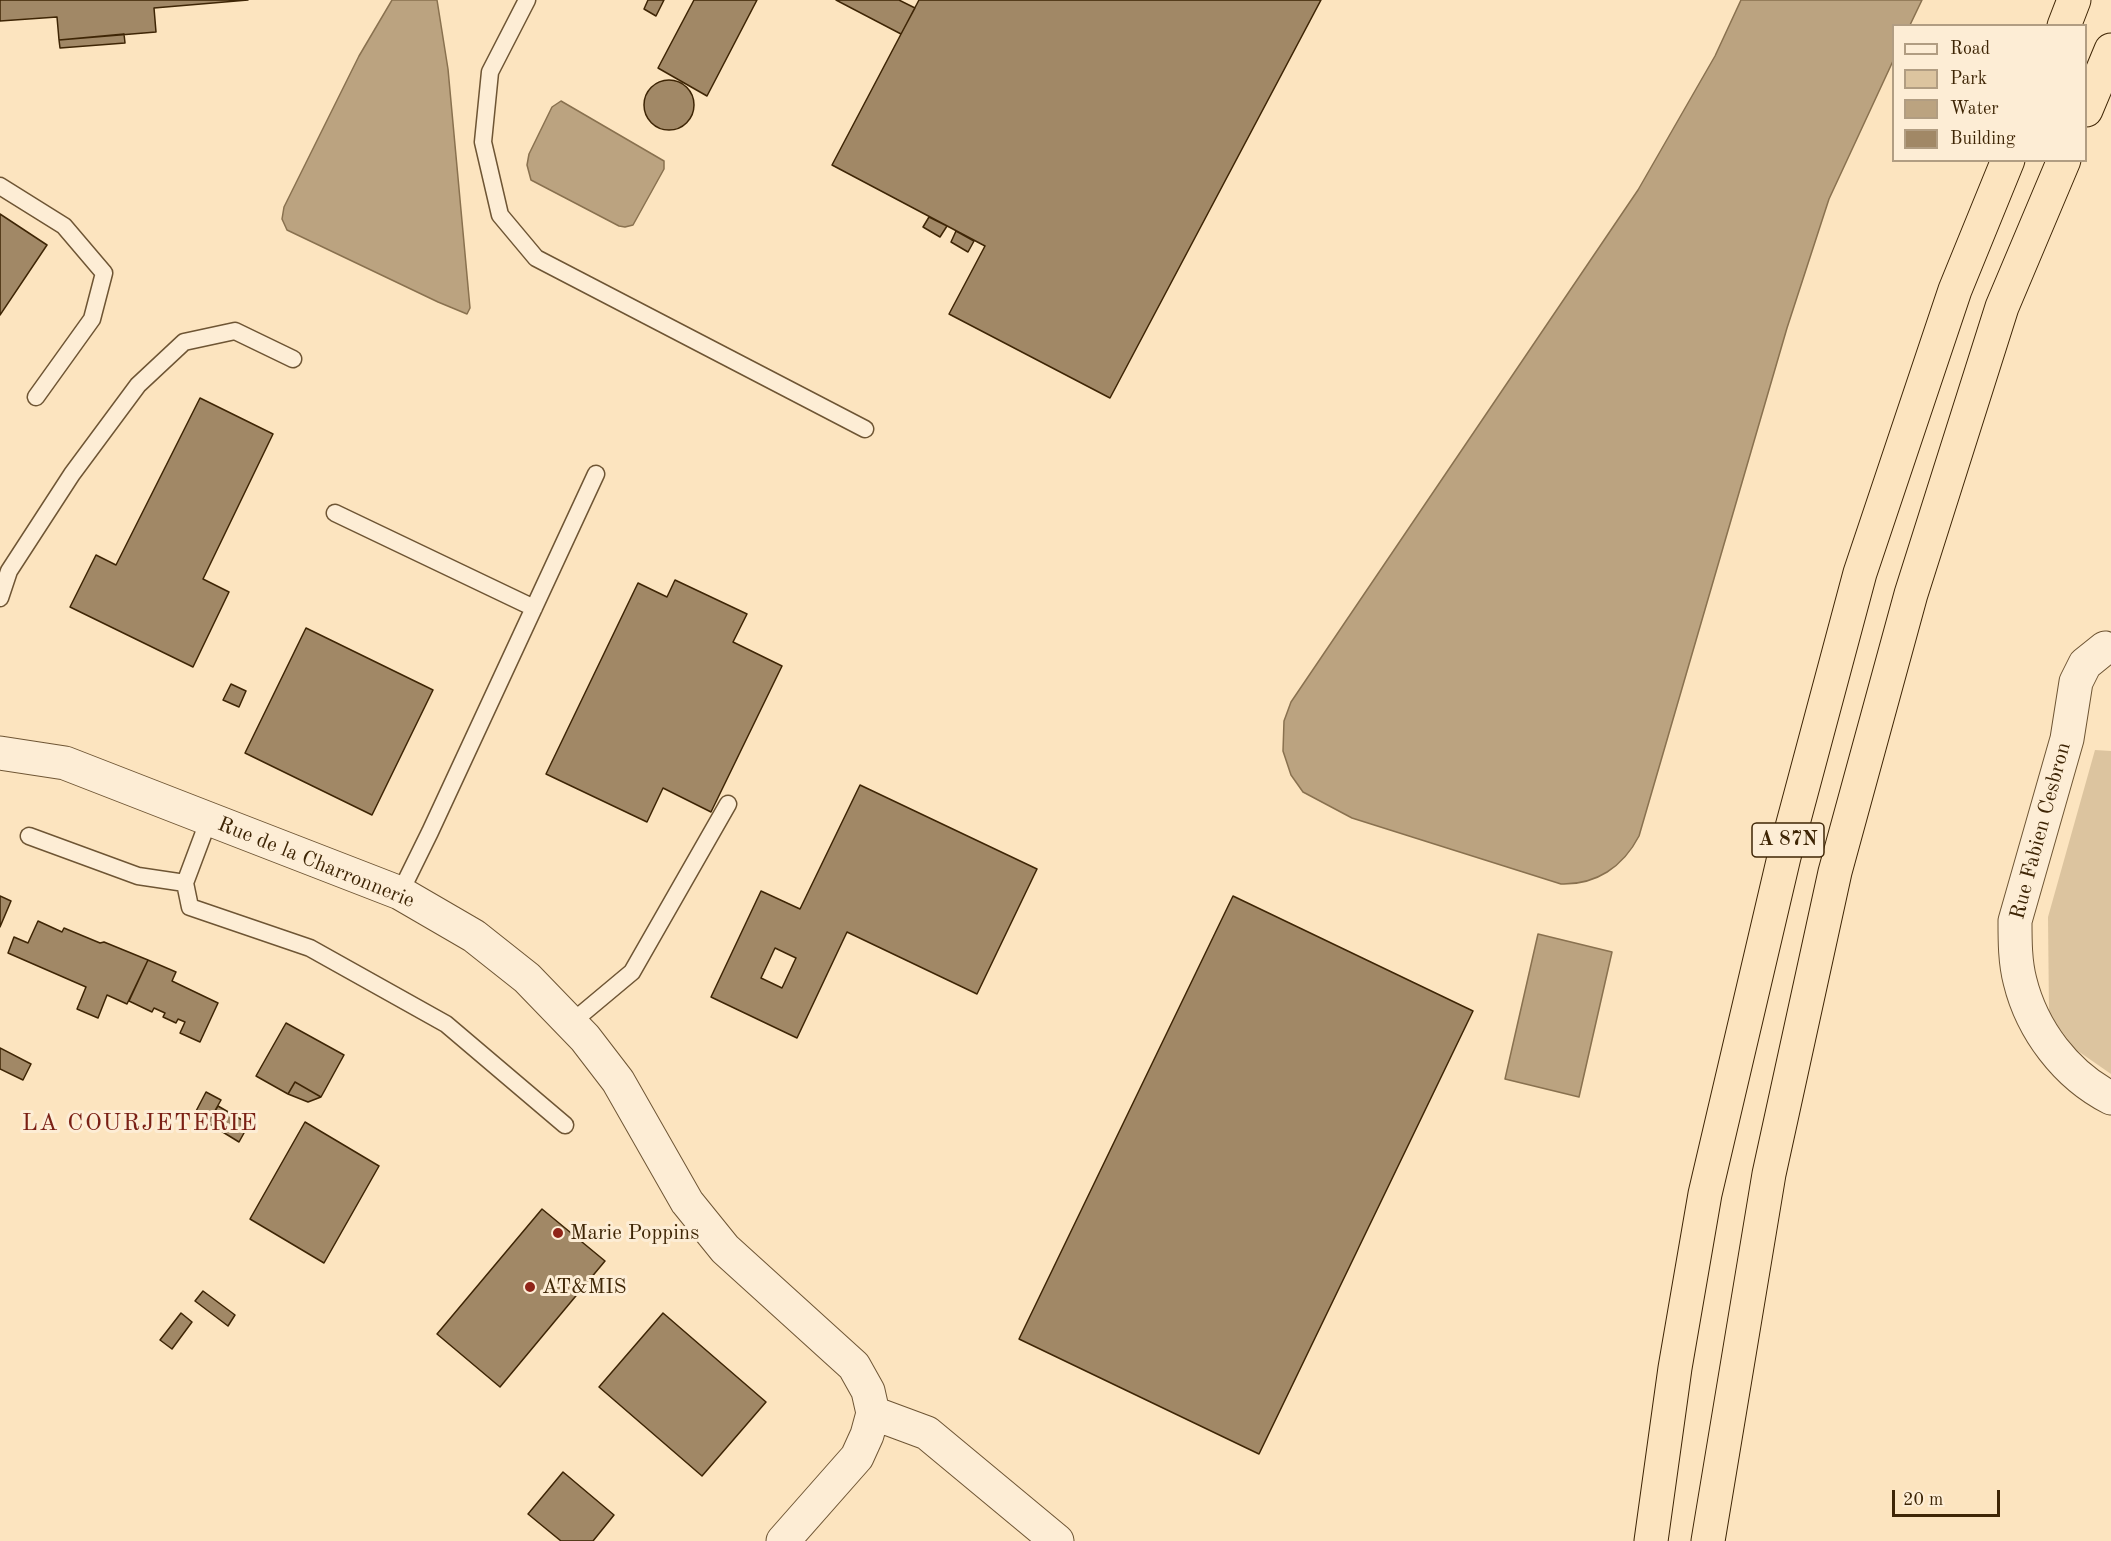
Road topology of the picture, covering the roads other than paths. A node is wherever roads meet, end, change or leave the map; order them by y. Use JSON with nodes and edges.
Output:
{"nodes":[{"id":1,"x":527,"y":0,"type":"edge"},
{"id":2,"x":2074,"y":0,"type":"edge"},
{"id":3,"x":2065,"y":24,"type":"edge"},
{"id":4,"x":2111,"y":50,"type":"edge"},
{"id":5,"x":2087,"y":105,"type":"edge"},
{"id":6,"x":2007,"y":162,"type":"edge"},
{"id":7,"x":2063,"y":162,"type":"edge"},
{"id":8,"x":0,"y":186,"type":"edge"},
{"id":9,"x":293,"y":359,"type":"dead end"},
{"id":10,"x":36,"y":397,"type":"dead end"},
{"id":11,"x":865,"y":429,"type":"dead end"},
{"id":12,"x":596,"y":474,"type":"dead end"},
{"id":13,"x":335,"y":513,"type":"dead end"},
{"id":14,"x":0,"y":598,"type":"edge"},
{"id":15,"x":534,"y":608,"type":"junction"},
{"id":16,"x":2105,"y":648,"type":"dead end"},
{"id":17,"x":0,"y":753,"type":"edge"},
{"id":18,"x":728,"y":804,"type":"dead end"},
{"id":19,"x":209,"y":819,"type":"junction"},
{"id":20,"x":29,"y":836,"type":"dead end"},
{"id":21,"x":185,"y":883,"type":"junction"},
{"id":22,"x":400,"y":893,"type":"junction"},
{"id":23,"x":571,"y":1023,"type":"junction"},
{"id":24,"x":2111,"y":1098,"type":"edge"},
{"id":25,"x":566,"y":1125,"type":"dead end"},
{"id":26,"x":873,"y":1413,"type":"junction"},
{"id":27,"x":783,"y":1541,"type":"edge"},
{"id":28,"x":1057,"y":1541,"type":"edge"},
{"id":29,"x":1651,"y":1541,"type":"edge"},
{"id":30,"x":1708,"y":1541,"type":"edge"}],
"edges":[{"from":1,"to":11,"type":"lane"},
{"from":2,"to":3,"type":"highway"},
{"from":4,"to":5,"type":"highway"},
{"from":6,"to":29,"type":"highway","number":"A 87N"},
{"from":7,"to":30,"type":"highway","number":"A 87N"},
{"from":8,"to":10,"type":"lane"},
{"from":9,"to":14,"type":"lane"},
{"from":12,"to":15,"type":"lane"},
{"from":13,"to":15,"type":"lane"},
{"from":15,"to":22,"type":"lane"},
{"from":16,"to":24,"type":"street","name":"Rue Fabien Cesbron"},
{"from":17,"to":19,"type":"street","name":"Rue de la Charronnerie"},
{"from":18,"to":23,"type":"lane"},
{"from":19,"to":21,"type":"lane"},
{"from":19,"to":22,"type":"street","name":"Rue de la Charronnerie"},
{"from":20,"to":21,"type":"lane"},
{"from":21,"to":25,"type":"lane"},
{"from":22,"to":23,"type":"street","name":"Rue de la Charronnerie"},
{"from":23,"to":26,"type":"street","name":"Rue de la Charronnerie"},
{"from":26,"to":27,"type":"street"},
{"from":26,"to":28,"type":"street"}]}
